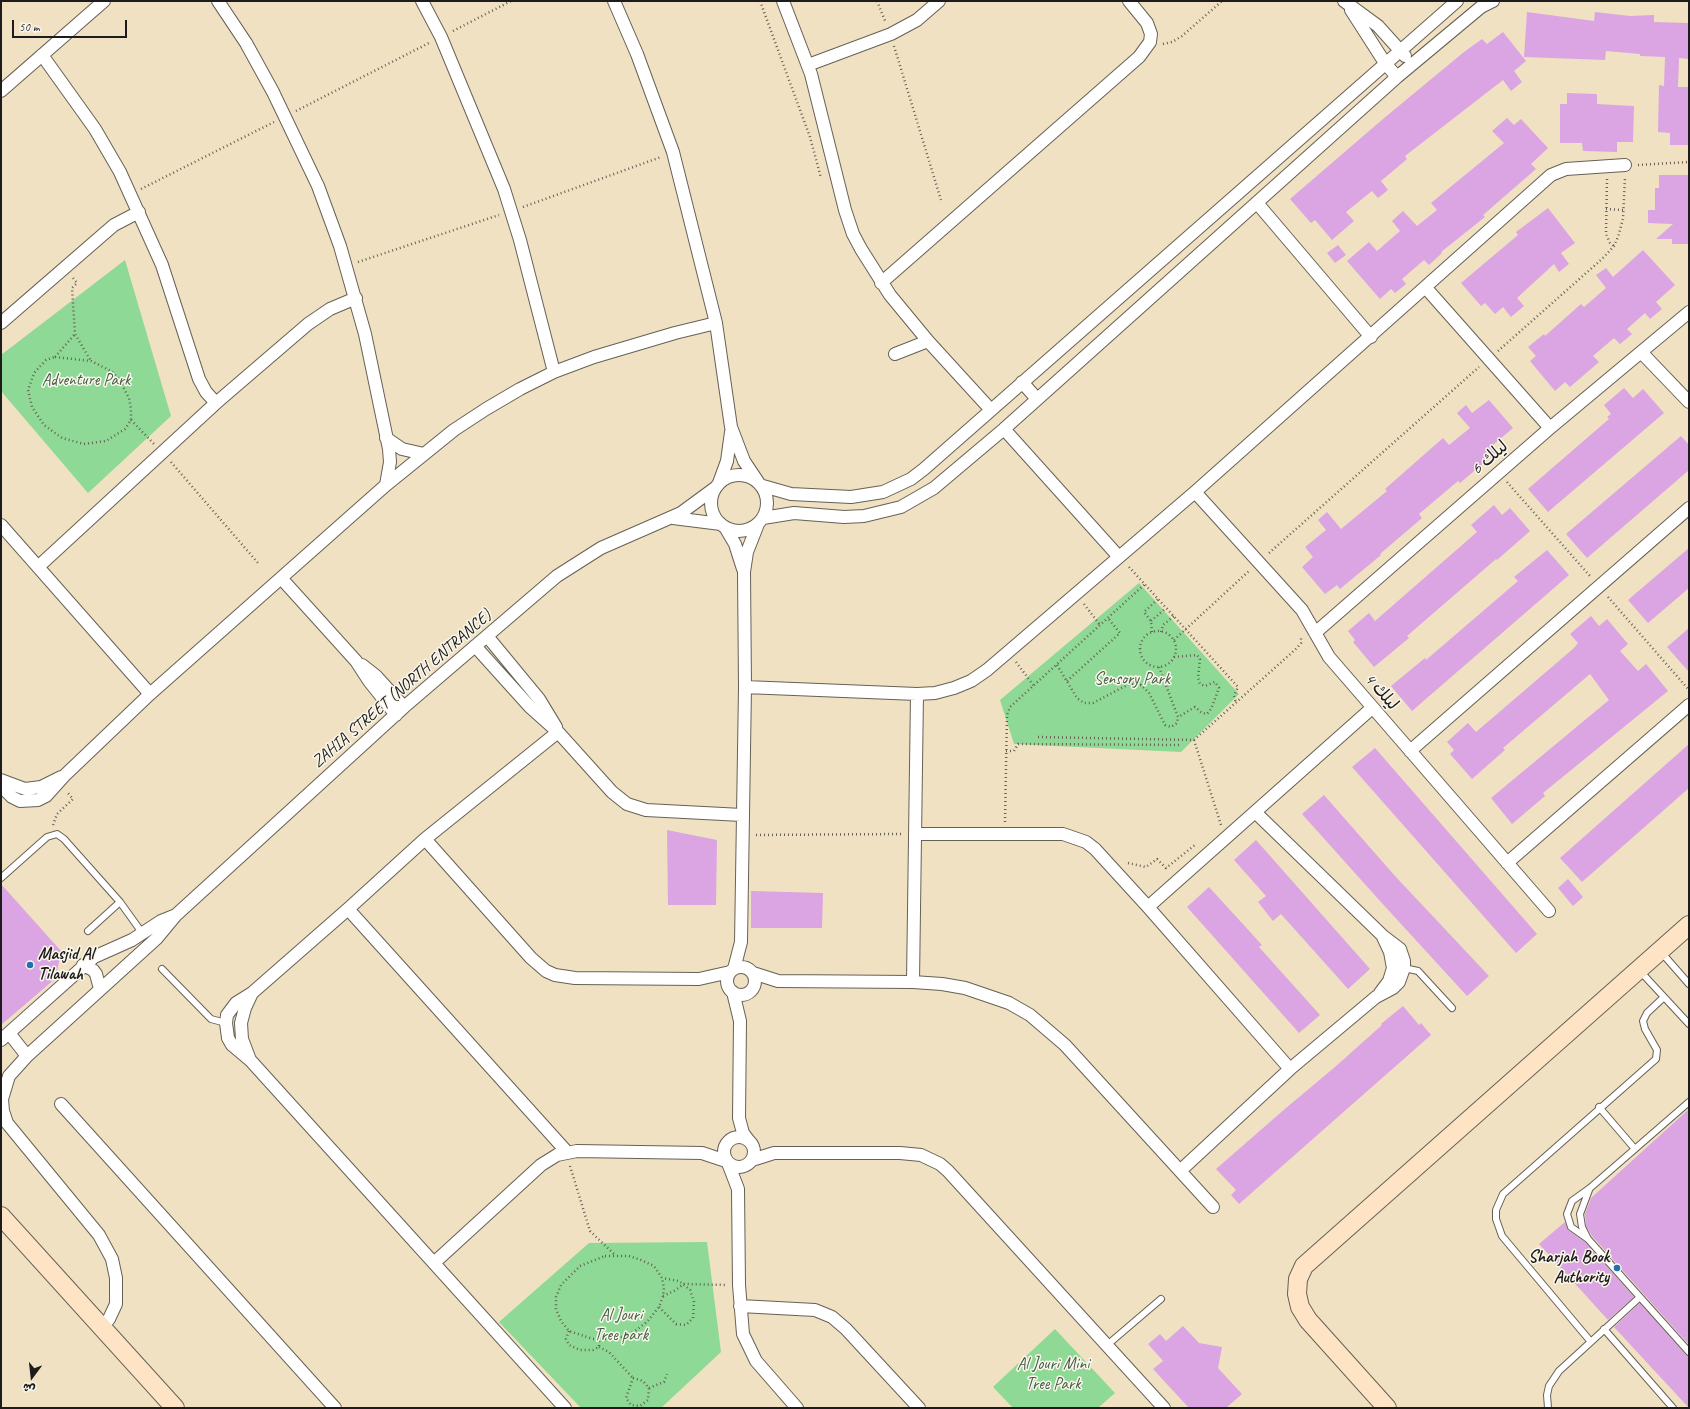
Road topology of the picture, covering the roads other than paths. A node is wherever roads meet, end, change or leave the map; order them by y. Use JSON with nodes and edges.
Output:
{"nodes":[{"id":1,"x":104,"y":1,"type":"edge"},
{"id":2,"x":218,"y":1,"type":"edge"},
{"id":3,"x":422,"y":1,"type":"edge"},
{"id":4,"x":783,"y":1,"type":"edge"},
{"id":5,"x":939,"y":1,"type":"edge"},
{"id":6,"x":1129,"y":1,"type":"edge"},
{"id":7,"x":1457,"y":1,"type":"edge"},
{"id":8,"x":1492,"y":1,"type":"edge"},
{"id":9,"x":618,"y":2,"type":"edge"},
{"id":10,"x":1346,"y":3,"type":"edge"},
{"id":11,"x":1401,"y":50,"type":"junction"},
{"id":12,"x":42,"y":55,"type":"junction"},
{"id":13,"x":1385,"y":63,"type":"junction"},
{"id":14,"x":1412,"y":64,"type":"junction"},
{"id":15,"x":808,"y":65,"type":"junction"},
{"id":16,"x":1397,"y":77,"type":"junction"},
{"id":17,"x":1,"y":91,"type":"edge"},
{"id":18,"x":1625,"y":165,"type":"road end"},
{"id":19,"x":1257,"y":203,"type":"junction"},
{"id":20,"x":139,"y":212,"type":"junction"},
{"id":21,"x":881,"y":283,"type":"junction"},
{"id":22,"x":1426,"y":288,"type":"junction"},
{"id":23,"x":356,"y":298,"type":"junction"},
{"id":24,"x":1689,"y":312,"type":"edge"},
{"id":25,"x":1,"y":323,"type":"edge"},
{"id":26,"x":716,"y":323,"type":"junction"},
{"id":27,"x":1371,"y":337,"type":"junction"},
{"id":28,"x":928,"y":341,"type":"junction"},
{"id":29,"x":1641,"y":352,"type":"junction"},
{"id":30,"x":895,"y":354,"type":"dead end"},
{"id":31,"x":554,"y":372,"type":"junction"},
{"id":32,"x":1022,"y":382,"type":"junction"},
{"id":33,"x":1037,"y":399,"type":"junction"},
{"id":34,"x":1689,"y":402,"type":"edge"},
{"id":35,"x":216,"y":403,"type":"junction"},
{"id":36,"x":991,"y":410,"type":"junction"},
{"id":37,"x":731,"y":427,"type":"junction"},
{"id":38,"x":1550,"y":428,"type":"junction"},
{"id":39,"x":1004,"y":429,"type":"junction"},
{"id":40,"x":386,"y":438,"type":"junction"},
{"id":41,"x":424,"y":454,"type":"junction"},
{"id":42,"x":760,"y":484,"type":"junction"},
{"id":43,"x":717,"y":485,"type":"junction"},
{"id":44,"x":386,"y":486,"type":"junction"},
{"id":45,"x":1194,"y":492,"type":"junction"},
{"id":46,"x":1689,"y":508,"type":"edge"},
{"id":47,"x":672,"y":518,"type":"junction"},
{"id":48,"x":760,"y":521,"type":"junction"},
{"id":49,"x":1,"y":525,"type":"edge"},
{"id":50,"x":723,"y":525,"type":"junction"},
{"id":51,"x":1120,"y":557,"type":"junction"},
{"id":52,"x":39,"y":566,"type":"junction"},
{"id":53,"x":744,"y":572,"type":"junction"},
{"id":54,"x":281,"y":578,"type":"junction"},
{"id":55,"x":1315,"y":633,"type":"junction"},
{"id":56,"x":487,"y":636,"type":"junction"},
{"id":57,"x":475,"y":646,"type":"junction"},
{"id":58,"x":745,"y":687,"type":"junction"},
{"id":59,"x":150,"y":694,"type":"junction"},
{"id":60,"x":916,"y":694,"type":"junction"},
{"id":61,"x":1689,"y":705,"type":"edge"},
{"id":62,"x":1372,"y":708,"type":"junction"},
{"id":63,"x":400,"y":711,"type":"junction"},
{"id":64,"x":558,"y":732,"type":"junction"},
{"id":65,"x":1410,"y":751,"type":"junction"},
{"id":66,"x":61,"y":779,"type":"junction"},
{"id":67,"x":1,"y":780,"type":"edge"},
{"id":68,"x":1,"y":786,"type":"edge"},
{"id":69,"x":1255,"y":812,"type":"junction"},
{"id":70,"x":742,"y":815,"type":"junction"},
{"id":71,"x":915,"y":834,"type":"junction"},
{"id":72,"x":425,"y":839,"type":"junction"},
{"id":73,"x":1507,"y":863,"type":"junction"},
{"id":74,"x":1,"y":878,"type":"edge"},
{"id":75,"x":120,"y":902,"type":"junction"},
{"id":76,"x":1148,"y":907,"type":"junction"},
{"id":77,"x":348,"y":910,"type":"junction"},
{"id":78,"x":1549,"y":911,"type":"dead end"},
{"id":79,"x":176,"y":915,"type":"junction"},
{"id":80,"x":1689,"y":925,"type":"edge"},
{"id":81,"x":88,"y":931,"type":"dead end"},
{"id":82,"x":143,"y":934,"type":"junction"},
{"id":83,"x":1383,"y":936,"type":"junction"},
{"id":84,"x":741,"y":942,"type":"junction"},
{"id":85,"x":1660,"y":951,"type":"junction"},
{"id":86,"x":83,"y":965,"type":"junction"},
{"id":87,"x":1404,"y":968,"type":"junction"},
{"id":88,"x":162,"y":969,"type":"dead end"},
{"id":89,"x":1638,"y":969,"type":"junction"},
{"id":90,"x":732,"y":970,"type":"junction"},
{"id":91,"x":752,"y":972,"type":"junction"},
{"id":92,"x":699,"y":979,"type":"junction"},
{"id":93,"x":778,"y":981,"type":"junction"},
{"id":94,"x":913,"y":982,"type":"junction"},
{"id":95,"x":1689,"y":984,"type":"edge"},
{"id":96,"x":100,"y":989,"type":"junction"},
{"id":97,"x":731,"y":991,"type":"junction"},
{"id":98,"x":751,"y":991,"type":"junction"},
{"id":99,"x":252,"y":992,"type":"junction"},
{"id":100,"x":1376,"y":997,"type":"junction"},
{"id":101,"x":1664,"y":997,"type":"junction"},
{"id":102,"x":1452,"y":1008,"type":"dead end"},
{"id":103,"x":740,"y":1021,"type":"junction"},
{"id":104,"x":226,"y":1023,"type":"junction"},
{"id":105,"x":1689,"y":1024,"type":"edge"},
{"id":106,"x":5,"y":1036,"type":"edge"},
{"id":107,"x":27,"y":1056,"type":"junction"},
{"id":108,"x":251,"y":1061,"type":"junction"},
{"id":109,"x":1290,"y":1069,"type":"junction"},
{"id":110,"x":1689,"y":1102,"type":"edge"},
{"id":111,"x":61,"y":1104,"type":"dead end"},
{"id":112,"x":1600,"y":1107,"type":"junction"},
{"id":113,"x":739,"y":1118,"type":"junction"},
{"id":114,"x":728,"y":1142,"type":"junction"},
{"id":115,"x":750,"y":1142,"type":"junction"},
{"id":116,"x":1636,"y":1149,"type":"junction"},
{"id":117,"x":566,"y":1152,"type":"junction"},
{"id":118,"x":702,"y":1153,"type":"junction"},
{"id":119,"x":774,"y":1153,"type":"junction"},
{"id":120,"x":727,"y":1162,"type":"junction"},
{"id":121,"x":751,"y":1162,"type":"junction"},
{"id":122,"x":1181,"y":1170,"type":"junction"},
{"id":123,"x":1590,"y":1188,"type":"junction"},
{"id":124,"x":738,"y":1189,"type":"junction"},
{"id":125,"x":1213,"y":1207,"type":"dead end"},
{"id":126,"x":1,"y":1216,"type":"edge"},
{"id":127,"x":1588,"y":1239,"type":"junction"},
{"id":128,"x":435,"y":1262,"type":"junction"},
{"id":129,"x":1640,"y":1297,"type":"junction"},
{"id":130,"x":1160,"y":1299,"type":"dead end"},
{"id":131,"x":740,"y":1306,"type":"junction"},
{"id":132,"x":102,"y":1327,"type":"junction"},
{"id":133,"x":1604,"y":1330,"type":"junction"},
{"id":134,"x":1591,"y":1342,"type":"junction"},
{"id":135,"x":1106,"y":1346,"type":"junction"},
{"id":136,"x":1689,"y":1352,"type":"edge"},
{"id":137,"x":175,"y":1408,"type":"edge"},
{"id":138,"x":335,"y":1408,"type":"edge"},
{"id":139,"x":565,"y":1408,"type":"edge"},
{"id":140,"x":797,"y":1408,"type":"edge"},
{"id":141,"x":919,"y":1408,"type":"edge"},
{"id":142,"x":1164,"y":1408,"type":"edge"},
{"id":143,"x":1387,"y":1408,"type":"edge"},
{"id":144,"x":1548,"y":1408,"type":"edge"},
{"id":145,"x":1673,"y":1408,"type":"edge"}],
"edges":[{"from":1,"to":12,"type":"street"},
{"from":2,"to":23,"type":"street"},
{"from":3,"to":31,"type":"street"},
{"from":4,"to":15,"type":"street"},
{"from":5,"to":15,"type":"street"},
{"from":6,"to":21,"type":"street"},
{"from":7,"to":11,"type":"street"},
{"from":8,"to":14,"type":"street"},
{"from":9,"to":26,"type":"street"},
{"from":10,"to":11,"type":"street"},
{"from":10,"to":13,"type":"street"},
{"from":11,"to":13,"type":"street"},
{"from":11,"to":14,"type":"street"},
{"from":12,"to":17,"type":"street"},
{"from":12,"to":20,"type":"street"},
{"from":13,"to":16,"type":"street"},
{"from":13,"to":32,"type":"street"},
{"from":14,"to":16,"type":"street"},
{"from":15,"to":21,"type":"street"},
{"from":16,"to":19,"type":"street"},
{"from":18,"to":22,"type":"street"},
{"from":19,"to":27,"type":"street"},
{"from":19,"to":33,"type":"street"},
{"from":20,"to":25,"type":"street"},
{"from":20,"to":35,"type":"street"},
{"from":21,"to":28,"type":"street"},
{"from":22,"to":27,"type":"street"},
{"from":22,"to":38,"type":"street"},
{"from":23,"to":35,"type":"street"},
{"from":23,"to":40,"type":"street"},
{"from":24,"to":29,"type":"street","name":"ليلك 6"},
{"from":26,"to":31,"type":"street"},
{"from":26,"to":37,"type":"street"},
{"from":27,"to":45,"type":"street"},
{"from":28,"to":30,"type":"street"},
{"from":28,"to":36,"type":"street"},
{"from":29,"to":34,"type":"street"},
{"from":29,"to":38,"type":"street","name":"ليلك 6"},
{"from":31,"to":41,"type":"street"},
{"from":32,"to":33,"type":"street"},
{"from":32,"to":36,"type":"street"},
{"from":33,"to":39,"type":"street"},
{"from":35,"to":52,"type":"street"},
{"from":36,"to":42,"type":"street"},
{"from":37,"to":42,"type":"street"},
{"from":37,"to":43,"type":"street"},
{"from":38,"to":55,"type":"street","name":"ليلك 6"},
{"from":39,"to":48,"type":"street"},
{"from":39,"to":51,"type":"street"},
{"from":40,"to":41,"type":"street"},
{"from":40,"to":44,"type":"street"},
{"from":41,"to":44,"type":"street"},
{"from":42,"to":43,"type":"street"},
{"from":42,"to":48,"type":"street"},
{"from":43,"to":47,"type":"street","name":"ZAHIA STREET (NORTH ENTRANCE)"},
{"from":43,"to":50,"type":"street"},
{"from":44,"to":54,"type":"street"},
{"from":45,"to":51,"type":"street"},
{"from":45,"to":55,"type":"street","name":"ليلك 4"},
{"from":46,"to":65,"type":"street"},
{"from":47,"to":50,"type":"street"},
{"from":47,"to":56,"type":"street","name":"ZAHIA STREET (NORTH ENTRANCE)"},
{"from":48,"to":50,"type":"street"},
{"from":48,"to":53,"type":"street"},
{"from":49,"to":52,"type":"street"},
{"from":50,"to":53,"type":"street"},
{"from":51,"to":60,"type":"street"},
{"from":52,"to":59,"type":"street"},
{"from":53,"to":58,"type":"street"},
{"from":54,"to":59,"type":"street"},
{"from":54,"to":63,"type":"street"},
{"from":55,"to":62,"type":"street","name":"ليلك 4"},
{"from":56,"to":57,"type":"street","name":"ZAHIA STREET (NORTH ENTRANCE)"},
{"from":56,"to":64,"type":"street"},
{"from":57,"to":63,"type":"street","name":"ZAHIA STREET (NORTH ENTRANCE)"},
{"from":57,"to":64,"type":"street"},
{"from":58,"to":60,"type":"street"},
{"from":58,"to":70,"type":"street"},
{"from":59,"to":66,"type":"street"},
{"from":60,"to":71,"type":"street"},
{"from":61,"to":73,"type":"street"},
{"from":62,"to":65,"type":"street","name":"ليلك 4"},
{"from":62,"to":69,"type":"street"},
{"from":63,"to":79,"type":"street","name":"ZAHIA STREET (NORTH ENTRANCE)"},
{"from":64,"to":70,"type":"street"},
{"from":64,"to":72,"type":"street"},
{"from":65,"to":73,"type":"street","name":"ليلك 4"},
{"from":66,"to":67,"type":"street"},
{"from":66,"to":68,"type":"street"},
{"from":69,"to":76,"type":"street"},
{"from":69,"to":83,"type":"street"},
{"from":70,"to":84,"type":"street"},
{"from":71,"to":76,"type":"street"},
{"from":71,"to":94,"type":"street"},
{"from":72,"to":77,"type":"street"},
{"from":72,"to":92,"type":"street"},
{"from":73,"to":78,"type":"street","name":"ليلك 4"},
{"from":74,"to":75,"type":"lane"},
{"from":75,"to":81,"type":"lane"},
{"from":75,"to":82,"type":"lane"},
{"from":76,"to":109,"type":"street"},
{"from":77,"to":99,"type":"street"},
{"from":77,"to":117,"type":"street"},
{"from":79,"to":82,"type":"street"},
{"from":79,"to":96,"type":"street"},
{"from":80,"to":85,"type":"street"},
{"from":82,"to":86,"type":"street"},
{"from":83,"to":87,"type":"street"},
{"from":83,"to":100,"type":"street"},
{"from":84,"to":90,"type":"street"},
{"from":84,"to":91,"type":"street"},
{"from":85,"to":89,"type":"street"},
{"from":85,"to":95,"type":"lane"},
{"from":86,"to":96,"type":"street"},
{"from":86,"to":106,"type":"street"},
{"from":87,"to":100,"type":"street"},
{"from":87,"to":102,"type":"lane"},
{"from":88,"to":104,"type":"lane"},
{"from":89,"to":101,"type":"lane"},
{"from":89,"to":143,"type":"street"},
{"from":90,"to":91,"type":"street"},
{"from":90,"to":92,"type":"street"},
{"from":90,"to":97,"type":"street"},
{"from":91,"to":93,"type":"street"},
{"from":91,"to":98,"type":"street"},
{"from":92,"to":97,"type":"street"},
{"from":93,"to":94,"type":"street"},
{"from":93,"to":98,"type":"street"},
{"from":94,"to":122,"type":"street"},
{"from":96,"to":107,"type":"street"},
{"from":97,"to":98,"type":"street"},
{"from":97,"to":103,"type":"street"},
{"from":98,"to":103,"type":"street"},
{"from":99,"to":104,"type":"street"},
{"from":99,"to":108,"type":"street"},
{"from":100,"to":109,"type":"street"},
{"from":101,"to":105,"type":"lane"},
{"from":101,"to":112,"type":"lane"},
{"from":103,"to":113,"type":"street"},
{"from":104,"to":108,"type":"street"},
{"from":106,"to":107,"type":"street"},
{"from":107,"to":132,"type":"street"},
{"from":108,"to":128,"type":"street"},
{"from":109,"to":122,"type":"street"},
{"from":110,"to":116,"type":"lane"},
{"from":111,"to":138,"type":"street"},
{"from":112,"to":116,"type":"lane"},
{"from":112,"to":134,"type":"lane"},
{"from":113,"to":114,"type":"street"},
{"from":113,"to":115,"type":"street"},
{"from":114,"to":115,"type":"street"},
{"from":114,"to":118,"type":"street"},
{"from":114,"to":120,"type":"street"},
{"from":115,"to":119,"type":"street"},
{"from":115,"to":121,"type":"street"},
{"from":116,"to":123,"type":"lane"},
{"from":117,"to":118,"type":"street"},
{"from":117,"to":128,"type":"street"},
{"from":118,"to":120,"type":"street"},
{"from":119,"to":121,"type":"street"},
{"from":119,"to":135,"type":"street"},
{"from":120,"to":121,"type":"street"},
{"from":120,"to":124,"type":"street"},
{"from":121,"to":124,"type":"street"},
{"from":122,"to":125,"type":"street"},
{"from":123,"to":127,"type":"lane"},
{"from":123,"to":127,"type":"lane"},
{"from":124,"to":131,"type":"street"},
{"from":126,"to":132,"type":"street"},
{"from":127,"to":129,"type":"lane"},
{"from":128,"to":139,"type":"street"},
{"from":129,"to":133,"type":"lane"},
{"from":129,"to":136,"type":"lane"},
{"from":130,"to":135,"type":"lane"},
{"from":131,"to":140,"type":"street"},
{"from":131,"to":141,"type":"street"},
{"from":132,"to":137,"type":"street"},
{"from":133,"to":134,"type":"lane"},
{"from":133,"to":145,"type":"lane"},
{"from":134,"to":144,"type":"lane"},
{"from":135,"to":142,"type":"street"}]}
